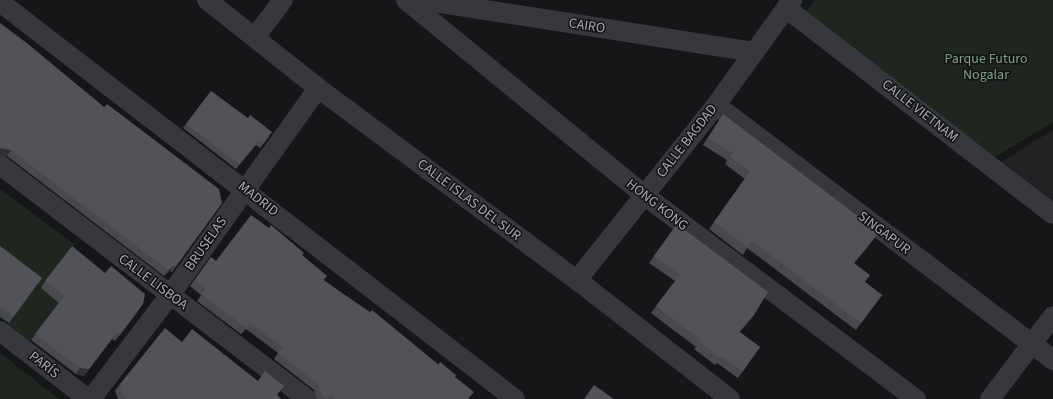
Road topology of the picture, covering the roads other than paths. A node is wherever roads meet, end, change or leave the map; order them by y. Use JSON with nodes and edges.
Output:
{"nodes":[{"id":1,"x":207,"y":0,"type":"edge"},
{"id":2,"x":283,"y":0,"type":"edge"},
{"id":3,"x":406,"y":0,"type":"edge"},
{"id":4,"x":422,"y":0,"type":"edge"},
{"id":5,"x":0,"y":2,"type":"edge"},
{"id":6,"x":789,"y":4,"type":"edge"},
{"id":7,"x":255,"y":37,"type":"junction"},
{"id":8,"x":753,"y":52,"type":"junction"},
{"id":9,"x":318,"y":88,"type":"junction"},
{"id":10,"x":716,"y":105,"type":"junction"},
{"id":11,"x":0,"y":165,"type":"edge"},
{"id":12,"x":245,"y":189,"type":"junction"},
{"id":13,"x":644,"y":195,"type":"junction"},
{"id":14,"x":1053,"y":214,"type":"edge"},
{"id":15,"x":577,"y":280,"type":"junction"},
{"id":16,"x":170,"y":295,"type":"junction"},
{"id":17,"x":1053,"y":316,"type":"edge"},
{"id":18,"x":0,"y":331,"type":"edge"},
{"id":19,"x":1032,"y":344,"type":"junction"},
{"id":20,"x":1053,"y":360,"type":"edge"},
{"id":21,"x":89,"y":399,"type":"edge"},
{"id":22,"x":307,"y":399,"type":"edge"},
{"id":23,"x":515,"y":399,"type":"edge"},
{"id":24,"x":730,"y":399,"type":"edge"},
{"id":25,"x":916,"y":399,"type":"edge"},
{"id":26,"x":990,"y":399,"type":"edge"}],
"edges":[{"from":1,"to":7,"type":"street","name":"CALLE ISLAS DEL SUR"},
{"from":2,"to":7,"type":"street"},
{"from":3,"to":13,"type":"street","name":"HONG KONG"},
{"from":4,"to":8,"type":"street","name":"CAIRO"},
{"from":5,"to":12,"type":"street","name":"MADRID"},
{"from":6,"to":8,"type":"street","name":"CALLE BAGDAD"},
{"from":6,"to":14,"type":"street","name":"CALLE VIETNAM"},
{"from":7,"to":9,"type":"street","name":"CALLE ISLAS DEL SUR"},
{"from":8,"to":10,"type":"street","name":"CALLE BAGDAD"},
{"from":9,"to":12,"type":"street","name":"BRUSELAS"},
{"from":9,"to":15,"type":"street","name":"CALLE ISLAS DEL SUR"},
{"from":10,"to":13,"type":"street","name":"CALLE BAGDAD"},
{"from":10,"to":19,"type":"street","name":"SINGAPUR"},
{"from":11,"to":16,"type":"street","name":"CALLE LISBOA"},
{"from":12,"to":16,"type":"street","name":"BRUSELAS"},
{"from":12,"to":23,"type":"street","name":"MADRID"},
{"from":13,"to":15,"type":"street","name":"CALLE BAGDAD"},
{"from":13,"to":25,"type":"street","name":"HONG KONG"},
{"from":15,"to":24,"type":"street","name":"CALLE ISLAS DEL SUR"},
{"from":16,"to":21,"type":"street","name":"BRUSELAS"},
{"from":16,"to":22,"type":"street","name":"CALLE LISBOA"},
{"from":17,"to":19,"type":"street"},
{"from":18,"to":21,"type":"street","name":"PARÍS"},
{"from":19,"to":20,"type":"street","name":"SINGAPUR"},
{"from":19,"to":26,"type":"street"}]}
